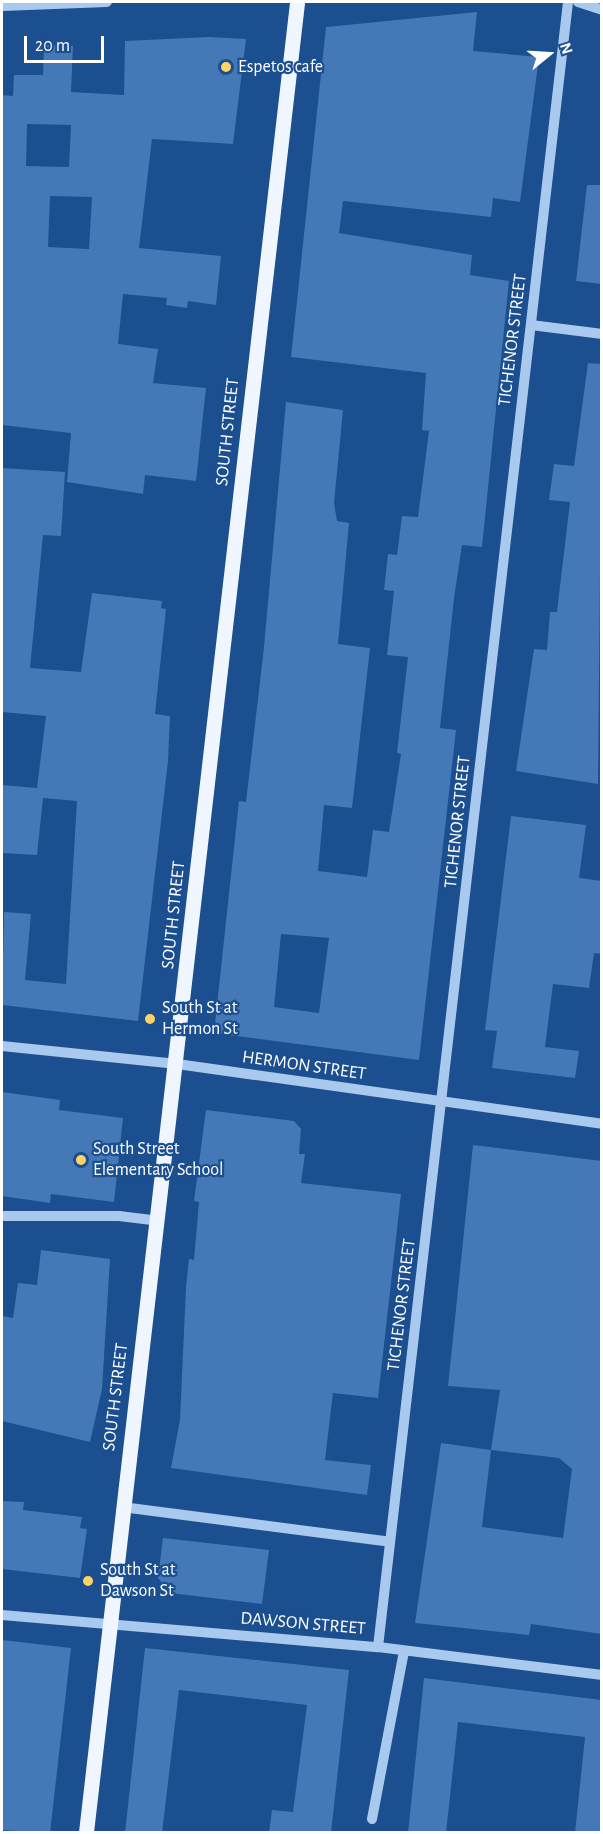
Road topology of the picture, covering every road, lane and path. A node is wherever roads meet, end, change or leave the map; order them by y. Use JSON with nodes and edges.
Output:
{"nodes":[{"id":1,"x":107,"y":2,"type":"edge"},
{"id":2,"x":297,"y":2,"type":"edge"},
{"id":3,"x":568,"y":2,"type":"edge"},
{"id":4,"x":578,"y":2,"type":"edge"},
{"id":5,"x":2,"y":6,"type":"edge"},
{"id":6,"x":602,"y":10,"type":"edge"},
{"id":7,"x":531,"y":325,"type":"junction"},
{"id":8,"x":602,"y":334,"type":"edge"},
{"id":9,"x":2,"y":1046,"type":"edge"},
{"id":10,"x":177,"y":1064,"type":"junction"},
{"id":11,"x":442,"y":1104,"type":"junction"},
{"id":12,"x":602,"y":1124,"type":"edge"},
{"id":13,"x":2,"y":1216,"type":"edge"},
{"id":14,"x":158,"y":1221,"type":"junction"},
{"id":15,"x":122,"y":1507,"type":"junction"},
{"id":16,"x":390,"y":1542,"type":"junction"},
{"id":17,"x":2,"y":1615,"type":"edge"},
{"id":18,"x":108,"y":1623,"type":"junction"},
{"id":19,"x":378,"y":1647,"type":"junction"},
{"id":20,"x":404,"y":1652,"type":"junction"},
{"id":21,"x":602,"y":1675,"type":"edge"},
{"id":22,"x":372,"y":1819,"type":"dead end"},
{"id":23,"x":86,"y":1833,"type":"edge"}],
"edges":[{"from":1,"to":5,"type":"street"},
{"from":2,"to":10,"type":"main road","name":"SOUTH STREET"},
{"from":3,"to":7,"type":"street","name":"TICHENOR STREET"},
{"from":4,"to":6,"type":"street"},
{"from":7,"to":8,"type":"street"},
{"from":7,"to":11,"type":"street","name":"TICHENOR STREET"},
{"from":9,"to":10,"type":"street","name":"HERMON STREET"},
{"from":10,"to":11,"type":"street","name":"HERMON STREET"},
{"from":10,"to":14,"type":"main road","name":"SOUTH STREET"},
{"from":11,"to":12,"type":"street","name":"HERMON STREET"},
{"from":11,"to":16,"type":"street","name":"TICHENOR STREET"},
{"from":13,"to":14,"type":"street"},
{"from":14,"to":15,"type":"main road","name":"SOUTH STREET"},
{"from":15,"to":16,"type":"street"},
{"from":15,"to":18,"type":"main road","name":"SOUTH STREET"},
{"from":16,"to":19,"type":"street","name":"TICHENOR STREET"},
{"from":17,"to":18,"type":"street","name":"DAWSON STREET"},
{"from":18,"to":19,"type":"street","name":"DAWSON STREET"},
{"from":18,"to":23,"type":"main road","name":"SOUTH STREET"},
{"from":19,"to":20,"type":"street","name":"DAWSON STREET"},
{"from":20,"to":21,"type":"street","name":"DAWSON STREET"},
{"from":20,"to":22,"type":"street"}]}
